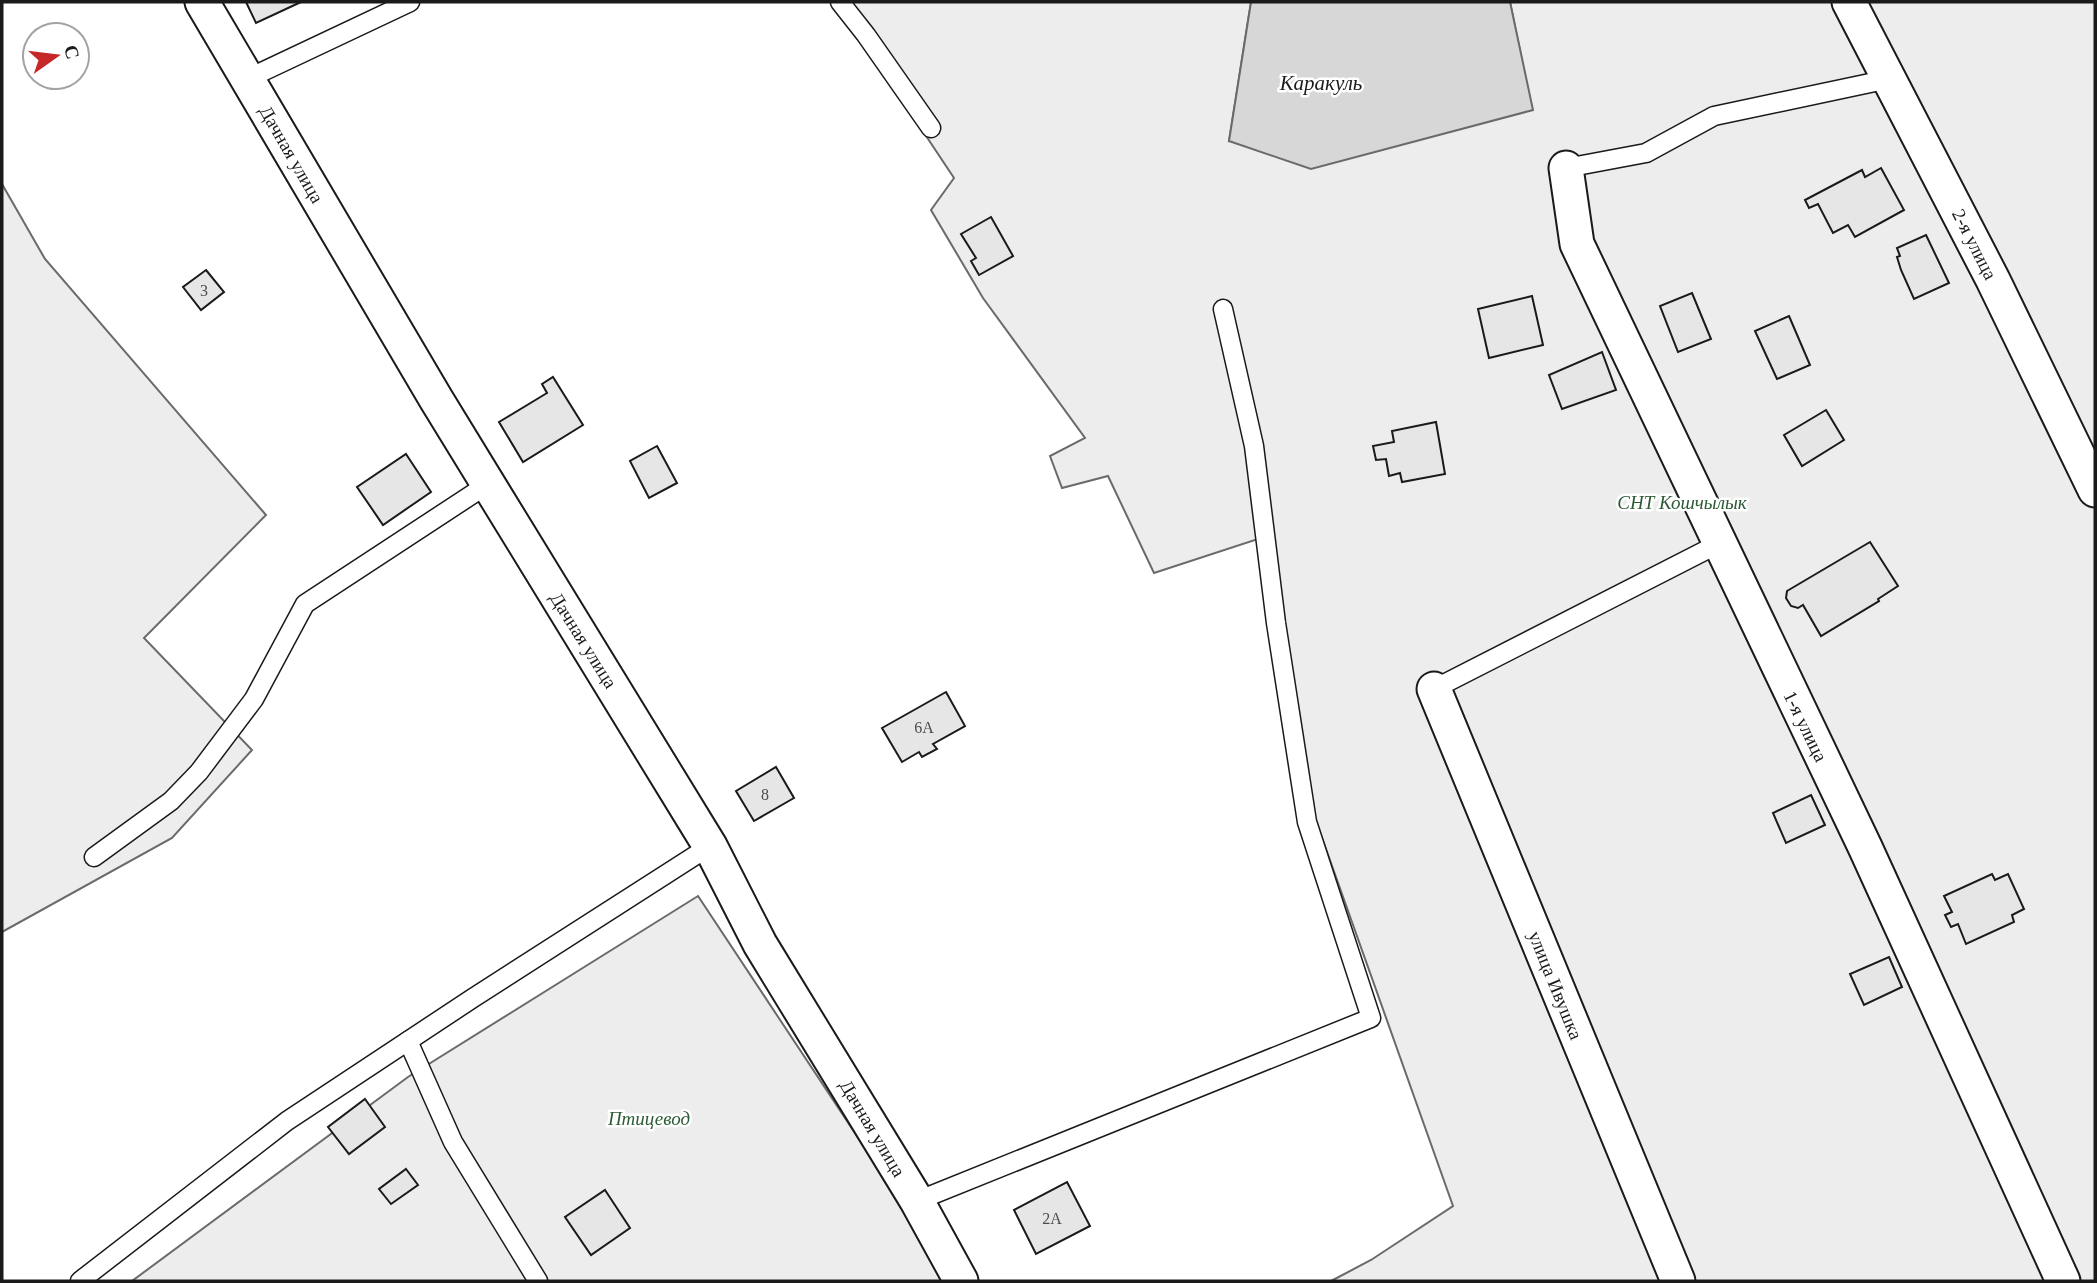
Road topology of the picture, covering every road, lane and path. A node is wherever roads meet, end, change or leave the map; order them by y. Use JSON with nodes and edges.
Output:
{"nodes":[{"id":1,"x":202,"y":2,"type":"edge"},
{"id":2,"x":410,"y":2,"type":"edge"},
{"id":3,"x":840,"y":2,"type":"edge"},
{"id":4,"x":1849,"y":2,"type":"edge"},
{"id":5,"x":247,"y":79,"type":"junction"},
{"id":6,"x":1889,"y":79,"type":"junction"},
{"id":7,"x":931,"y":128,"type":"dead end"},
{"id":8,"x":1566,"y":167,"type":"joint"},
{"id":9,"x":1223,"y":309,"type":"dead end"},
{"id":10,"x":488,"y":484,"type":"junction"},
{"id":11,"x":2095,"y":489,"type":"edge"},
{"id":12,"x":1718,"y":544,"type":"junction"},
{"id":13,"x":1434,"y":689,"type":"joint"},
{"id":14,"x":710,"y":846,"type":"junction"},
{"id":15,"x":94,"y":857,"type":"dead end"},
{"id":16,"x":408,"y":1041,"type":"junction"},
{"id":17,"x":917,"y":1201,"type":"junction"},
{"id":18,"x":80,"y":1281,"type":"edge"},
{"id":19,"x":538,"y":1281,"type":"edge"},
{"id":20,"x":961,"y":1281,"type":"edge"},
{"id":21,"x":1678,"y":1281,"type":"edge"},
{"id":22,"x":2063,"y":1281,"type":"edge"}],
"edges":[{"from":1,"to":5,"type":"street","name":"Дачная улица"},
{"from":2,"to":5,"type":"lane"},
{"from":3,"to":7,"type":"lane"},
{"from":4,"to":6,"type":"street","name":"2-я улица"},
{"from":5,"to":10,"type":"street","name":"Дачная улица"},
{"from":6,"to":8,"type":"lane"},
{"from":6,"to":11,"type":"street","name":"2-я улица"},
{"from":8,"to":12,"type":"street","name":"1-я улица"},
{"from":9,"to":17,"type":"lane"},
{"from":10,"to":14,"type":"street","name":"Дачная улица"},
{"from":10,"to":15,"type":"lane"},
{"from":12,"to":13,"type":"lane"},
{"from":12,"to":22,"type":"street","name":"1-я улица"},
{"from":13,"to":21,"type":"street","name":"улица Ивушка"},
{"from":14,"to":16,"type":"lane"},
{"from":14,"to":17,"type":"street","name":"Дачная улица"},
{"from":16,"to":18,"type":"lane"},
{"from":16,"to":19,"type":"lane"},
{"from":17,"to":20,"type":"street","name":"Дачная улица"}]}
